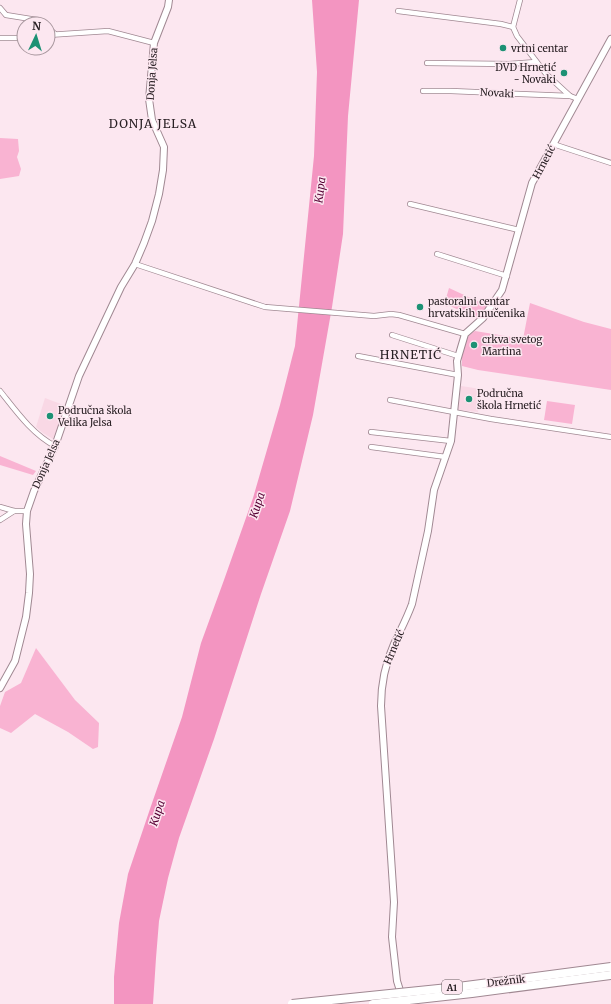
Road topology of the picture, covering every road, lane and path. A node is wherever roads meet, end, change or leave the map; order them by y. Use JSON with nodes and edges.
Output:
{"nodes":[{"id":1,"x":169,"y":0,"type":"edge"},
{"id":2,"x":520,"y":0,"type":"edge"},
{"id":3,"x":0,"y":8,"type":"edge"},
{"id":4,"x":398,"y":11,"type":"dead end"},
{"id":5,"x":16,"y":16,"type":"edge"},
{"id":6,"x":513,"y":27,"type":"junction"},
{"id":7,"x":56,"y":34,"type":"edge"},
{"id":8,"x":0,"y":38,"type":"edge"},
{"id":9,"x":16,"y":38,"type":"edge"},
{"id":10,"x":611,"y":39,"type":"edge"},
{"id":11,"x":154,"y":43,"type":"junction"},
{"id":12,"x":427,"y":62,"type":"dead end"},
{"id":13,"x":536,"y":62,"type":"junction"},
{"id":14,"x":423,"y":91,"type":"dead end"},
{"id":15,"x":570,"y":96,"type":"junction"},
{"id":16,"x":578,"y":99,"type":"junction"},
{"id":17,"x":553,"y":144,"type":"junction"},
{"id":18,"x":611,"y":163,"type":"edge"},
{"id":19,"x":410,"y":204,"type":"dead end"},
{"id":20,"x":519,"y":230,"type":"junction"},
{"id":21,"x":437,"y":254,"type":"dead end"},
{"id":22,"x":135,"y":264,"type":"junction"},
{"id":23,"x":507,"y":276,"type":"junction"},
{"id":24,"x":466,"y":334,"type":"junction"},
{"id":25,"x":392,"y":335,"type":"dead end"},
{"id":26,"x":358,"y":356,"type":"dead end"},
{"id":27,"x":458,"y":356,"type":"junction"},
{"id":28,"x":458,"y":375,"type":"junction"},
{"id":29,"x":0,"y":391,"type":"edge"},
{"id":30,"x":390,"y":400,"type":"dead end"},
{"id":31,"x":455,"y":412,"type":"junction"},
{"id":32,"x":371,"y":432,"type":"dead end"},
{"id":33,"x":611,"y":437,"type":"edge"},
{"id":34,"x":451,"y":441,"type":"junction"},
{"id":35,"x":55,"y":446,"type":"junction"},
{"id":36,"x":371,"y":446,"type":"dead end"},
{"id":37,"x":446,"y":457,"type":"junction"},
{"id":38,"x":0,"y":507,"type":"edge"},
{"id":39,"x":14,"y":511,"type":"junction"},
{"id":40,"x":27,"y":511,"type":"junction"},
{"id":41,"x":0,"y":520,"type":"edge"},
{"id":42,"x":0,"y":688,"type":"edge"},
{"id":43,"x":611,"y":966,"type":"edge"},
{"id":44,"x":611,"y":974,"type":"edge"},
{"id":45,"x":292,"y":1004,"type":"edge"},
{"id":46,"x":373,"y":1004,"type":"edge"},
{"id":47,"x":404,"y":1004,"type":"edge"}],
"edges":[{"from":1,"to":11,"type":"street","name":"Donja Jelsa"},
{"from":2,"to":6,"type":"street"},
{"from":3,"to":5,"type":"street"},
{"from":4,"to":6,"type":"street"},
{"from":6,"to":13,"type":"street","name":"Novaki"},
{"from":7,"to":11,"type":"street"},
{"from":8,"to":9,"type":"street"},
{"from":10,"to":16,"type":"street"},
{"from":11,"to":22,"type":"street","name":"Donja Jelsa"},
{"from":12,"to":13,"type":"street"},
{"from":13,"to":15,"type":"street","name":"Novaki"},
{"from":14,"to":15,"type":"street","name":"Novaki"},
{"from":15,"to":16,"type":"street","name":"Novaki"},
{"from":16,"to":17,"type":"street","name":"Hrnetić"},
{"from":17,"to":18,"type":"street"},
{"from":17,"to":20,"type":"street","name":"Hrnetić"},
{"from":19,"to":20,"type":"street"},
{"from":20,"to":23,"type":"street","name":"Hrnetić"},
{"from":21,"to":23,"type":"street"},
{"from":22,"to":24,"type":"street"},
{"from":22,"to":35,"type":"street","name":"Donja Jelsa"},
{"from":23,"to":24,"type":"street","name":"Hrnetić"},
{"from":24,"to":27,"type":"street","name":"Hrnetić"},
{"from":25,"to":27,"type":"street"},
{"from":26,"to":28,"type":"street"},
{"from":27,"to":28,"type":"street","name":"Hrnetić"},
{"from":28,"to":31,"type":"street","name":"Hrnetić"},
{"from":29,"to":35,"type":"street"},
{"from":30,"to":31,"type":"street"},
{"from":31,"to":33,"type":"street"},
{"from":31,"to":34,"type":"street","name":"Hrnetić"},
{"from":32,"to":34,"type":"street"},
{"from":34,"to":37,"type":"street","name":"Hrnetić"},
{"from":35,"to":40,"type":"street","name":"Donja Jelsa"},
{"from":36,"to":37,"type":"street"},
{"from":37,"to":47,"type":"street","name":"Hrnetić"},
{"from":38,"to":39,"type":"street"},
{"from":39,"to":40,"type":"street"},
{"from":39,"to":41,"type":"street"},
{"from":40,"to":42,"type":"street","name":"Donja Jelsa"},
{"from":43,"to":45,"type":"highway","name":"Drežnik","number":"A1","bridge":true},
{"from":44,"to":46,"type":"highway","name":"Drežnik","number":"A1","bridge":true}]}
